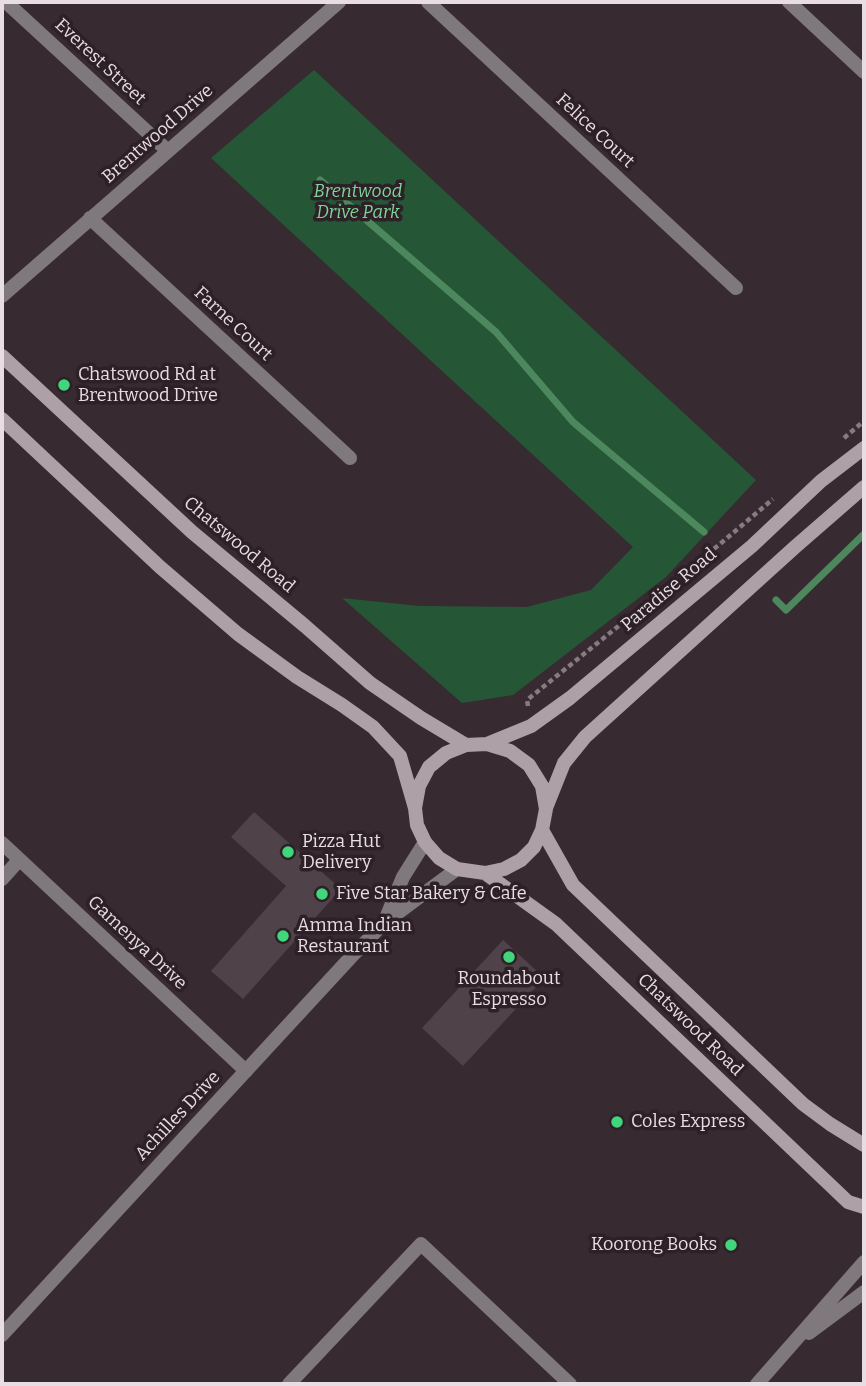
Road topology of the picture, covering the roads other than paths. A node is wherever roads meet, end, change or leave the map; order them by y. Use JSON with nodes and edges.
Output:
{"nodes":[{"id":1,"x":6,"y":2,"type":"edge"},
{"id":2,"x":339,"y":2,"type":"edge"},
{"id":3,"x":428,"y":2,"type":"edge"},
{"id":4,"x":789,"y":2,"type":"edge"},
{"id":5,"x":864,"y":72,"type":"edge"},
{"id":6,"x":168,"y":151,"type":"junction"},
{"id":7,"x":90,"y":218,"type":"junction"},
{"id":8,"x":736,"y":288,"type":"dead end"},
{"id":9,"x":2,"y":296,"type":"edge"},
{"id":10,"x":2,"y":356,"type":"edge"},
{"id":11,"x":2,"y":419,"type":"edge"},
{"id":12,"x":864,"y":448,"type":"edge"},
{"id":13,"x":350,"y":458,"type":"dead end"},
{"id":14,"x":864,"y":487,"type":"edge"},
{"id":15,"x":487,"y":744,"type":"junction"},
{"id":16,"x":466,"y":745,"type":"junction"},
{"id":17,"x":415,"y":808,"type":"junction"},
{"id":18,"x":546,"y":809,"type":"junction"},
{"id":19,"x":542,"y":830,"type":"junction"},
{"id":20,"x":425,"y":842,"type":"junction"},
{"id":21,"x":2,"y":843,"type":"edge"},
{"id":22,"x":19,"y":860,"type":"junction"},
{"id":23,"x":457,"y":869,"type":"junction"},
{"id":24,"x":485,"y":873,"type":"junction"},
{"id":25,"x":2,"y":879,"type":"edge"},
{"id":26,"x":383,"y":924,"type":"junction"},
{"id":27,"x":246,"y":1071,"type":"junction"},
{"id":28,"x":864,"y":1145,"type":"edge"},
{"id":29,"x":864,"y":1207,"type":"edge"},
{"id":30,"x":864,"y":1262,"type":"edge"},
{"id":31,"x":864,"y":1292,"type":"edge"},
{"id":32,"x":2,"y":1335,"type":"edge"},
{"id":33,"x":786,"y":1351,"type":"junction"},
{"id":34,"x":289,"y":1384,"type":"edge"},
{"id":35,"x":570,"y":1384,"type":"edge"},
{"id":36,"x":757,"y":1384,"type":"edge"}],
"edges":[{"from":1,"to":6,"type":"street","name":"Everest Street"},
{"from":2,"to":6,"type":"street","name":"Brentwood Drive"},
{"from":3,"to":8,"type":"street","name":"Felice Court"},
{"from":4,"to":5,"type":"street"},
{"from":6,"to":7,"type":"street","name":"Brentwood Drive"},
{"from":7,"to":9,"type":"street","name":"Brentwood Drive"},
{"from":7,"to":13,"type":"street","name":"Farne Court"},
{"from":10,"to":16,"type":"main road","name":"Chatswood Road"},
{"from":11,"to":17,"type":"main road"},
{"from":12,"to":15,"type":"main road","name":"Paradise Road"},
{"from":14,"to":18,"type":"main road"},
{"from":15,"to":16,"type":"main road","name":"Chatswood Road"},
{"from":15,"to":18,"type":"main road","name":"Chatswood Road"},
{"from":16,"to":17,"type":"main road","name":"Chatswood Road"},
{"from":17,"to":20,"type":"main road"},
{"from":18,"to":19,"type":"main road","name":"Chatswood Road"},
{"from":19,"to":24,"type":"main road","name":"Chatswood Road"},
{"from":19,"to":28,"type":"main road","name":"Chatswood Road"},
{"from":20,"to":23,"type":"main road"},
{"from":20,"to":26,"type":"street","name":"Achilles Drive"},
{"from":21,"to":22,"type":"street","name":"Gamenya Drive"},
{"from":22,"to":25,"type":"street"},
{"from":22,"to":27,"type":"street","name":"Gamenya Drive"},
{"from":23,"to":24,"type":"main road","name":"Chatswood Road"},
{"from":23,"to":26,"type":"street","name":"Achilles Drive"},
{"from":24,"to":29,"type":"main road","name":"Chatswood Road"},
{"from":26,"to":27,"type":"street","name":"Achilles Drive"},
{"from":27,"to":32,"type":"street","name":"Achilles Drive"},
{"from":30,"to":33,"type":"street"},
{"from":31,"to":33,"type":"street"},
{"from":33,"to":36,"type":"street"},
{"from":34,"to":35,"type":"street"}]}
